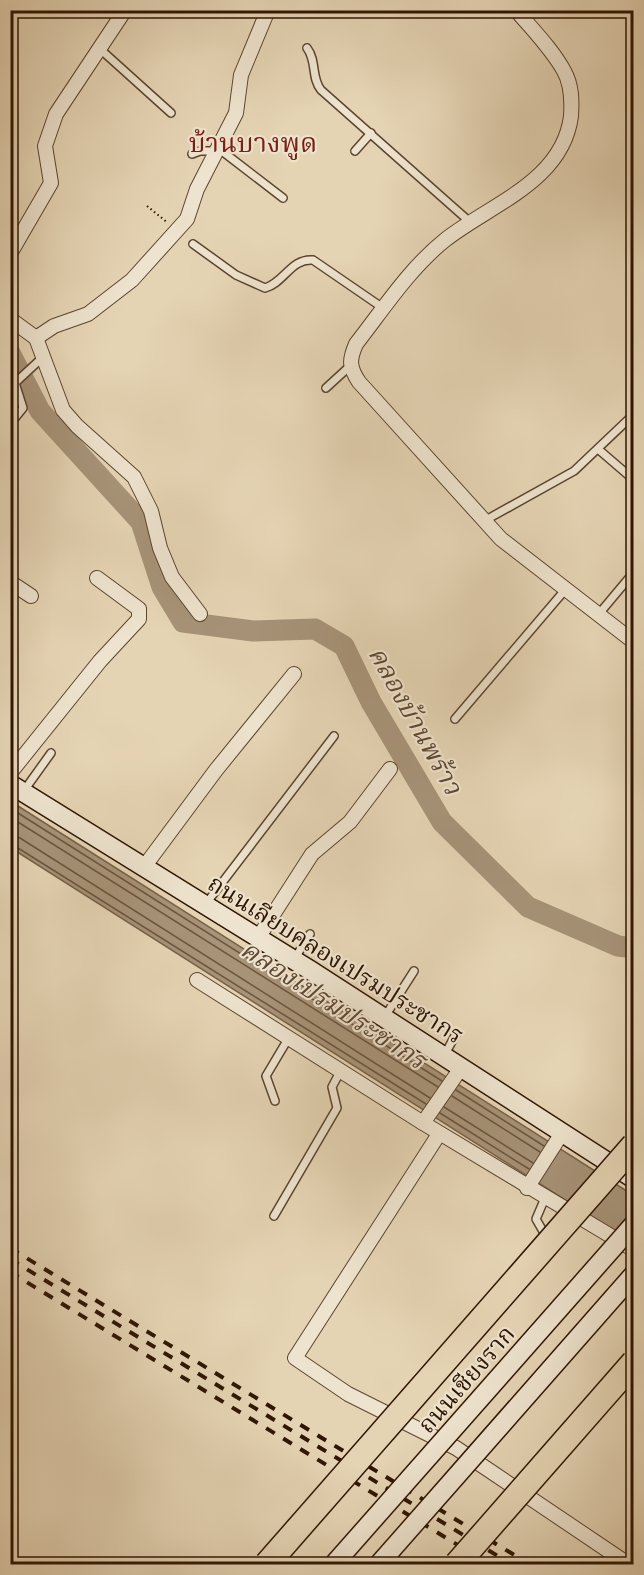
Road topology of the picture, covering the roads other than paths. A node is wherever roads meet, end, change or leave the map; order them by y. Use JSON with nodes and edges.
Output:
{"nodes":[{"id":1,"x":125,"y":10,"type":"edge"},
{"id":2,"x":268,"y":10,"type":"edge"},
{"id":3,"x":516,"y":10,"type":"edge"},
{"id":4,"x":307,"y":48,"type":"dead end"},
{"id":5,"x":100,"y":49,"type":"junction"},
{"id":6,"x":171,"y":113,"type":"dead end"},
{"id":7,"x":371,"y":133,"type":"junction"},
{"id":8,"x":216,"y":150,"type":"junction"},
{"id":9,"x":355,"y":151,"type":"dead end"},
{"id":10,"x":192,"y":154,"type":"dead end"},
{"id":11,"x":283,"y":198,"type":"dead end"},
{"id":12,"x":470,"y":222,"type":"junction"},
{"id":13,"x":193,"y":244,"type":"dead end"},
{"id":14,"x":11,"y":252,"type":"edge"},
{"id":15,"x":383,"y":308,"type":"junction"},
{"id":16,"x":10,"y":319,"type":"edge"},
{"id":17,"x":36,"y":338,"type":"junction"},
{"id":18,"x":42,"y":357,"type":"junction"},
{"id":19,"x":350,"y":366,"type":"junction"},
{"id":20,"x":10,"y":367,"type":"edge"},
{"id":21,"x":17,"y":381,"type":"junction"},
{"id":22,"x":326,"y":388,"type":"dead end"},
{"id":23,"x":633,"y":414,"type":"edge"},
{"id":24,"x":10,"y":424,"type":"edge"},
{"id":25,"x":598,"y":449,"type":"junction"},
{"id":26,"x":633,"y":480,"type":"edge"},
{"id":27,"x":484,"y":521,"type":"junction"},
{"id":28,"x":633,"y":572,"type":"edge"},
{"id":29,"x":97,"y":578,"type":"dead end"},
{"id":30,"x":10,"y":582,"type":"edge"},
{"id":31,"x":566,"y":590,"type":"junction"},
{"id":32,"x":31,"y":597,"type":"dead end"},
{"id":33,"x":200,"y":615,"type":"dead end"},
{"id":34,"x":598,"y":615,"type":"junction"},
{"id":35,"x":633,"y":642,"type":"edge"},
{"id":36,"x":294,"y":674,"type":"dead end"},
{"id":37,"x":455,"y":719,"type":"dead end"},
{"id":38,"x":334,"y":736,"type":"dead end"},
{"id":39,"x":51,"y":753,"type":"dead end"},
{"id":40,"x":390,"y":769,"type":"dead end"},
{"id":41,"x":10,"y":773,"type":"edge"},
{"id":42,"x":17,"y":788,"type":"edge"},
{"id":43,"x":144,"y":867,"type":"junction"},
{"id":44,"x":205,"y":905,"type":"junction"},
{"id":45,"x":310,"y":934,"type":"dead end"},
{"id":46,"x":258,"y":938,"type":"junction"},
{"id":47,"x":294,"y":960,"type":"junction"},
{"id":48,"x":414,"y":971,"type":"dead end"},
{"id":49,"x":196,"y":980,"type":"dead end"},
{"id":50,"x":384,"y":1018,"type":"junction"},
{"id":51,"x":456,"y":1034,"type":"dead end"},
{"id":52,"x":288,"y":1039,"type":"junction"},
{"id":53,"x":444,"y":1056,"type":"junction"},
{"id":54,"x":340,"y":1072,"type":"junction"},
{"id":55,"x":458,"y":1072,"type":"junction"},
{"id":56,"x":274,"y":1101,"type":"dead end"},
{"id":57,"x":424,"y":1120,"type":"junction"},
{"id":58,"x":440,"y":1134,"type":"junction"},
{"id":59,"x":558,"y":1138,"type":"junction"},
{"id":60,"x":633,"y":1145,"type":"edge"},
{"id":61,"x":633,"y":1179,"type":"edge"},
{"id":62,"x":529,"y":1185,"type":"junction"},
{"id":63,"x":545,"y":1198,"type":"junction"},
{"id":64,"x":274,"y":1216,"type":"dead end"},
{"id":65,"x":633,"y":1224,"type":"edge"},
{"id":66,"x":544,"y":1233,"type":"dead end"},
{"id":67,"x":633,"y":1250,"type":"edge"},
{"id":68,"x":633,"y":1274,"type":"edge"},
{"id":69,"x":633,"y":1362,"type":"edge"},
{"id":70,"x":267,"y":1564,"type":"edge"},
{"id":71,"x":334,"y":1564,"type":"edge"},
{"id":72,"x":379,"y":1564,"type":"edge"},
{"id":73,"x":458,"y":1564,"type":"edge"},
{"id":74,"x":628,"y":1564,"type":"edge"}],
"edges":[{"from":1,"to":5,"type":"street"},
{"from":2,"to":8,"type":"street"},
{"from":3,"to":12,"type":"street"},
{"from":4,"to":7,"type":"lane"},
{"from":5,"to":6,"type":"lane"},
{"from":5,"to":14,"type":"street"},
{"from":7,"to":9,"type":"lane"},
{"from":7,"to":12,"type":"lane"},
{"from":8,"to":10,"type":"lane"},
{"from":8,"to":11,"type":"lane"},
{"from":8,"to":17,"type":"street"},
{"from":12,"to":15,"type":"street"},
{"from":13,"to":15,"type":"lane"},
{"from":15,"to":19,"type":"street"},
{"from":16,"to":17,"type":"street"},
{"from":17,"to":18,"type":"street"},
{"from":18,"to":21,"type":"lane"},
{"from":18,"to":33,"type":"street"},
{"from":19,"to":22,"type":"lane"},
{"from":19,"to":27,"type":"street"},
{"from":20,"to":21,"type":"lane"},
{"from":21,"to":24,"type":"lane"},
{"from":23,"to":25,"type":"lane"},
{"from":25,"to":26,"type":"lane"},
{"from":25,"to":27,"type":"lane"},
{"from":27,"to":31,"type":"street"},
{"from":28,"to":34,"type":"lane"},
{"from":29,"to":41,"type":"street"},
{"from":30,"to":32,"type":"street"},
{"from":31,"to":34,"type":"street"},
{"from":31,"to":37,"type":"lane"},
{"from":34,"to":35,"type":"street"},
{"from":36,"to":43,"type":"street"},
{"from":38,"to":44,"type":"lane"},
{"from":39,"to":42,"type":"lane"},
{"from":40,"to":46,"type":"street"},
{"from":42,"to":43,"type":"main road","name":"ถนนเลียบคลองเปรมประชากร"},
{"from":43,"to":44,"type":"main road","name":"ถนนเลียบคลองเปรมประชากร"},
{"from":44,"to":46,"type":"main road","name":"ถนนเลียบคลองเปรมประชากร"},
{"from":45,"to":47,"type":"lane"},
{"from":46,"to":47,"type":"main road","name":"ถนนเลียบคลองเปรมประชากร"},
{"from":47,"to":50,"type":"main road","name":"ถนนเลียบคลองเปรมประชากร"},
{"from":48,"to":50,"type":"lane"},
{"from":49,"to":52,"type":"street"},
{"from":50,"to":53,"type":"main road","name":"ถนนเลียบคลองเปรมประชากร"},
{"from":51,"to":53,"type":"lane"},
{"from":52,"to":54,"type":"street"},
{"from":52,"to":56,"type":"lane"},
{"from":53,"to":55,"type":"main road","name":"ถนนเลียบคลองเปรมประชากร"},
{"from":54,"to":57,"type":"street"},
{"from":54,"to":64,"type":"lane"},
{"from":55,"to":57,"type":"street"},
{"from":55,"to":59,"type":"main road","name":"ถนนเลียบคลองเปรมประชากร"},
{"from":57,"to":58,"type":"street"},
{"from":58,"to":62,"type":"street"},
{"from":58,"to":74,"type":"street"},
{"from":59,"to":61,"type":"main road","name":"ถนนเลียบคลองเปรมประชากร"},
{"from":59,"to":62,"type":"street"},
{"from":60,"to":70,"type":"highway","bridge":true},
{"from":62,"to":63,"type":"street"},
{"from":63,"to":66,"type":"lane"},
{"from":63,"to":67,"type":"street"},
{"from":65,"to":71,"type":"main road","name":"ถนนเชียงราก","bridge":true},
{"from":68,"to":72,"type":"main road","bridge":true},
{"from":69,"to":73,"type":"highway","bridge":true}]}
